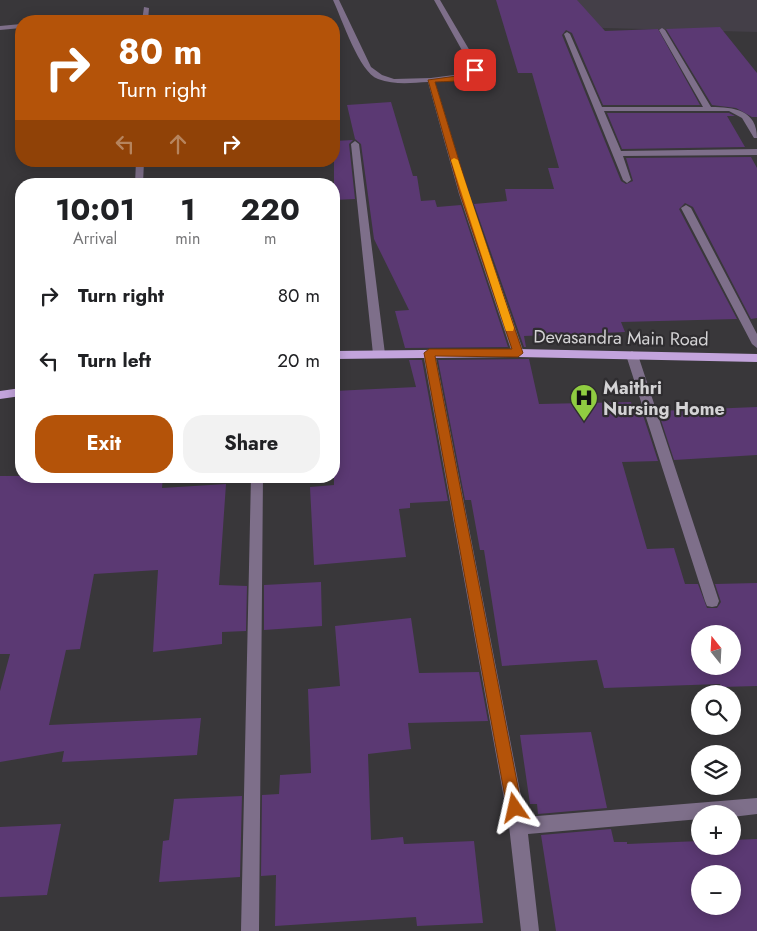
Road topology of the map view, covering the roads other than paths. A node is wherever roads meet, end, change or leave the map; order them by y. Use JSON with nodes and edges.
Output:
{"nodes":[{"id":1,"x":336,"y":0,"type":"edge"},
{"id":2,"x":438,"y":0,"type":"edge"},
{"id":3,"x":146,"y":8,"type":"dead end"},
{"id":4,"x":145,"y":15,"type":"edge"},
{"id":5,"x":15,"y":27,"type":"edge"},
{"id":6,"x":0,"y":28,"type":"edge"},
{"id":7,"x":662,"y":30,"type":"dead end"},
{"id":8,"x":567,"y":34,"type":"dead end"},
{"id":9,"x":432,"y":80,"type":"junction"},
{"id":10,"x":598,"y":108,"type":"junction"},
{"id":11,"x":708,"y":109,"type":"junction"},
{"id":12,"x":757,"y":136,"type":"edge"},
{"id":13,"x":355,"y":144,"type":"dead end"},
{"id":14,"x":757,"y":152,"type":"edge"},
{"id":15,"x":618,"y":154,"type":"junction"},
{"id":16,"x":627,"y":180,"type":"dead end"},
{"id":17,"x":686,"y":208,"type":"dead end"},
{"id":18,"x":757,"y":344,"type":"edge"},
{"id":19,"x":429,"y":353,"type":"junction"},
{"id":20,"x":518,"y":353,"type":"junction"},
{"id":21,"x":379,"y":354,"type":"junction"},
{"id":22,"x":340,"y":355,"type":"edge"},
{"id":23,"x":632,"y":355,"type":"junction"},
{"id":24,"x":757,"y":358,"type":"edge"},
{"id":25,"x":15,"y":393,"type":"edge"},
{"id":26,"x":0,"y":395,"type":"edge"},
{"id":27,"x":257,"y":483,"type":"edge"},
{"id":28,"x":712,"y":601,"type":"dead end"},
{"id":29,"x":757,"y":806,"type":"edge"},
{"id":30,"x":518,"y":826,"type":"junction"},
{"id":31,"x":250,"y":931,"type":"edge"},
{"id":32,"x":522,"y":931,"type":"edge"},
{"id":33,"x":530,"y":931,"type":"edge"}],
"edges":[{"from":1,"to":9,"type":"street"},
{"from":2,"to":9,"type":"street"},
{"from":3,"to":4,"type":"street"},
{"from":5,"to":6,"type":"street"},
{"from":7,"to":11,"type":"street"},
{"from":8,"to":10,"type":"street"},
{"from":9,"to":20,"type":"street"},
{"from":10,"to":11,"type":"street"},
{"from":10,"to":15,"type":"street"},
{"from":11,"to":12,"type":"street"},
{"from":13,"to":21,"type":"street"},
{"from":14,"to":15,"type":"street"},
{"from":15,"to":16,"type":"street"},
{"from":17,"to":18,"type":"street"},
{"from":19,"to":20,"type":"main road","name":"Devasandra Main Road"},
{"from":19,"to":21,"type":"main road","name":"Devasandra Main Road"},
{"from":19,"to":30,"type":"street"},
{"from":20,"to":23,"type":"main road","name":"Devasandra Main Road"},
{"from":21,"to":22,"type":"main road","name":"Devasandra Main Road"},
{"from":23,"to":24,"type":"main road","name":"Devasandra Main Road"},
{"from":23,"to":28,"type":"street"},
{"from":25,"to":26,"type":"main road"},
{"from":27,"to":31,"type":"street"},
{"from":29,"to":30,"type":"street"},
{"from":30,"to":33,"type":"street"},
{"from":32,"to":33,"type":"street"}]}
